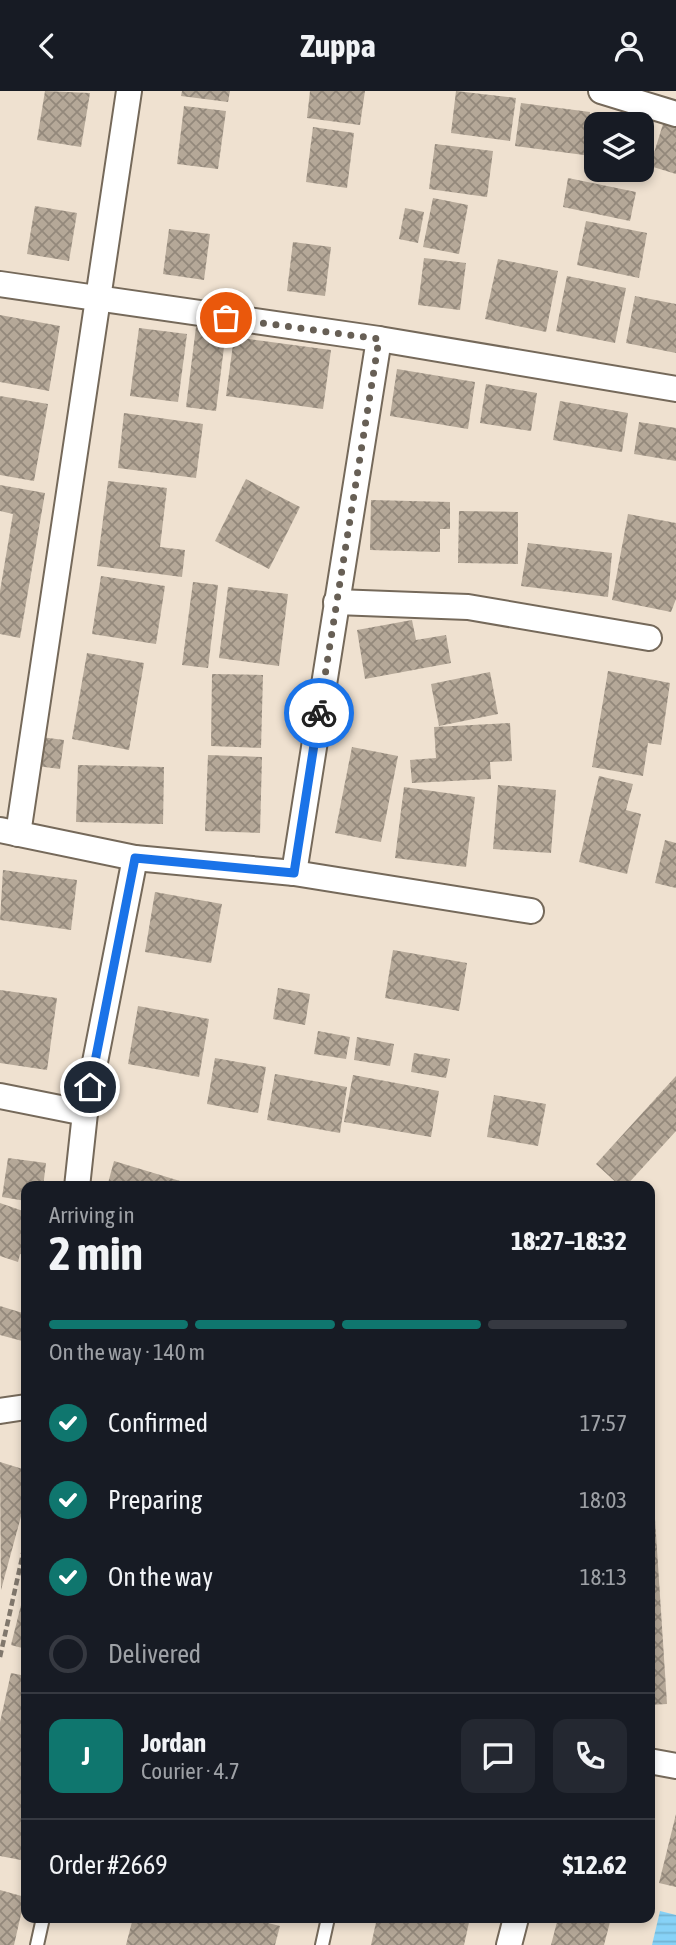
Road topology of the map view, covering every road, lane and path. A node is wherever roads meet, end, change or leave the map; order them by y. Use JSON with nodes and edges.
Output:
{"nodes":[{"id":1,"x":129,"y":91,"type":"edge"},
{"id":2,"x":601,"y":91,"type":"edge"},
{"id":3,"x":676,"y":114,"type":"edge"},
{"id":4,"x":0,"y":284,"type":"edge"},
{"id":5,"x":99,"y":301,"type":"junction"},
{"id":6,"x":379,"y":339,"type":"junction"},
{"id":7,"x":676,"y":389,"type":"edge"},
{"id":8,"x":336,"y":602,"type":"junction"},
{"id":9,"x":649,"y":638,"type":"dead end"},
{"id":10,"x":9,"y":832,"type":"edge"},
{"id":11,"x":135,"y":858,"type":"junction"},
{"id":12,"x":294,"y":873,"type":"junction"},
{"id":13,"x":531,"y":911,"type":"dead end"},
{"id":14,"x":0,"y":1096,"type":"edge"},
{"id":15,"x":85,"y":1113,"type":"junction"},
{"id":16,"x":78,"y":1181,"type":"edge"},
{"id":17,"x":21,"y":1408,"type":"edge"},
{"id":18,"x":0,"y":1411,"type":"edge"},
{"id":19,"x":21,"y":1562,"type":"edge"},
{"id":20,"x":0,"y":1657,"type":"edge"},
{"id":21,"x":655,"y":1762,"type":"edge"},
{"id":22,"x":676,"y":1766,"type":"edge"},
{"id":23,"x":42,"y":1923,"type":"edge"},
{"id":24,"x":327,"y":1923,"type":"edge"},
{"id":25,"x":515,"y":1923,"type":"edge"},
{"id":26,"x":37,"y":1945,"type":"edge"},
{"id":27,"x":322,"y":1945,"type":"edge"},
{"id":28,"x":509,"y":1945,"type":"edge"}],
"edges":[{"from":1,"to":5,"type":"street"},
{"from":2,"to":3,"type":"street"},
{"from":4,"to":5,"type":"street"},
{"from":5,"to":6,"type":"street"},
{"from":5,"to":10,"type":"street"},
{"from":6,"to":7,"type":"street"},
{"from":6,"to":8,"type":"street"},
{"from":8,"to":9,"type":"street"},
{"from":8,"to":12,"type":"street"},
{"from":10,"to":11,"type":"street"},
{"from":11,"to":12,"type":"street"},
{"from":11,"to":15,"type":"street"},
{"from":12,"to":13,"type":"street"},
{"from":14,"to":15,"type":"street"},
{"from":15,"to":16,"type":"street"},
{"from":17,"to":18,"type":"street"},
{"from":19,"to":20,"type":"path"},
{"from":21,"to":22,"type":"street"},
{"from":23,"to":26,"type":"lane"},
{"from":24,"to":27,"type":"lane"},
{"from":25,"to":28,"type":"street"}]}
